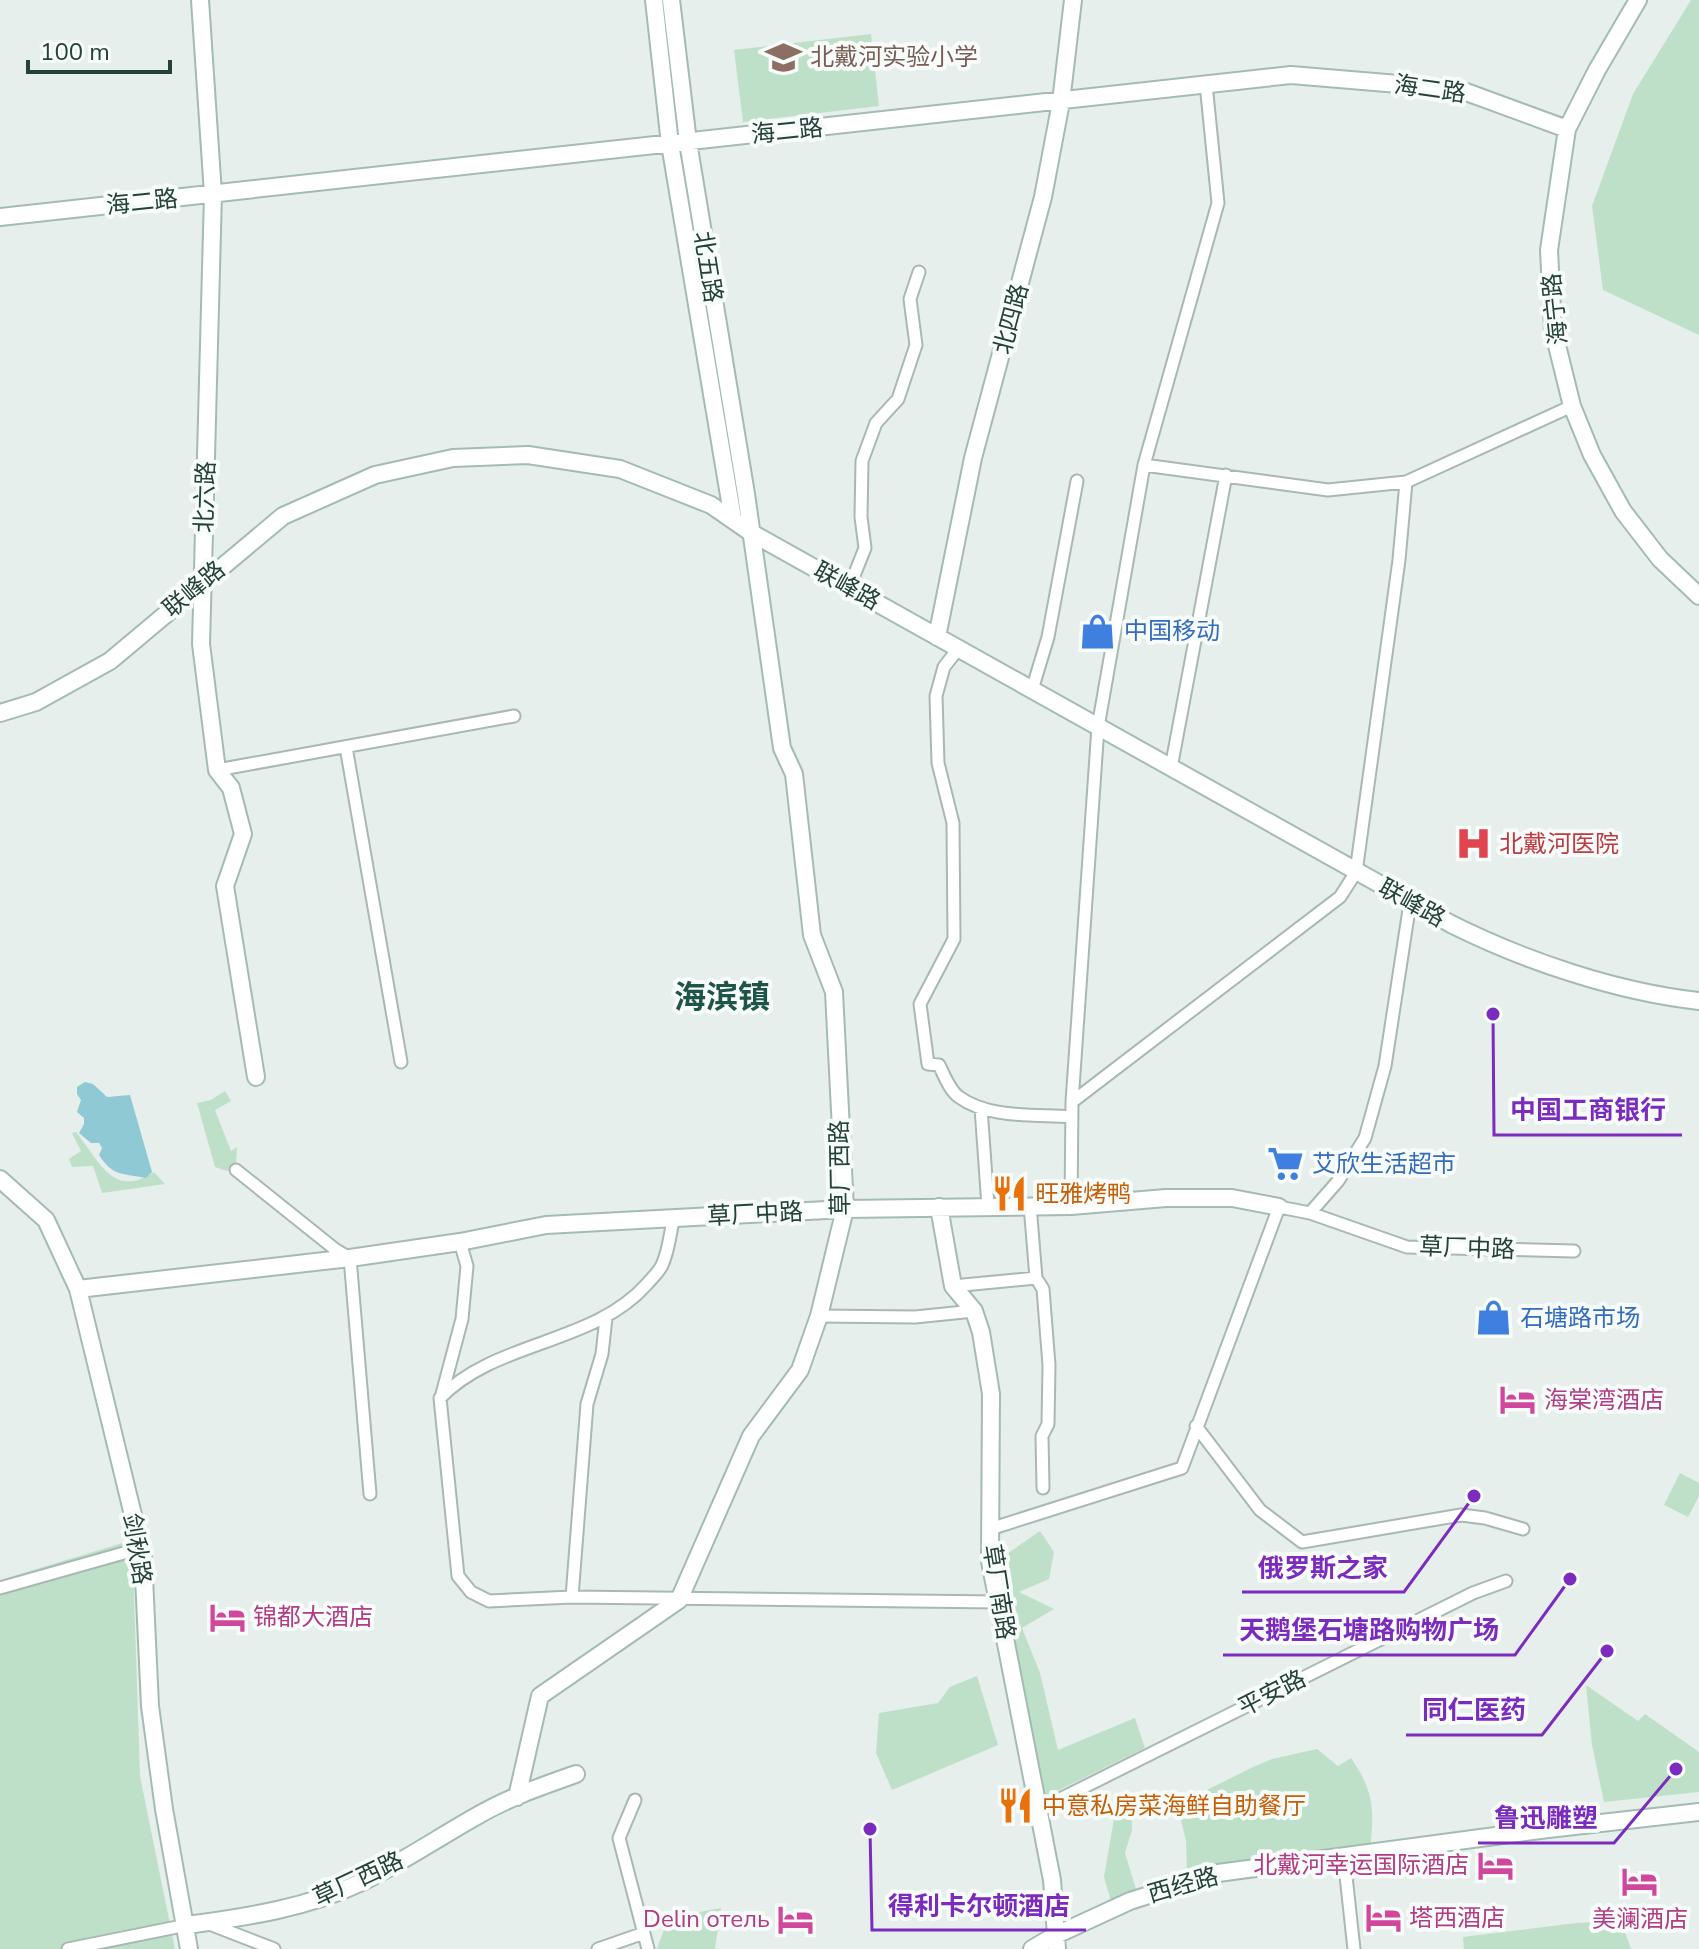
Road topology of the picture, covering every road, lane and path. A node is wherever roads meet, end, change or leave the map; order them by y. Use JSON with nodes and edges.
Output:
{"nodes":[{"id":1,"x":200,"y":0,"type":"edge"},
{"id":2,"x":654,"y":0,"type":"edge"},
{"id":3,"x":671,"y":0,"type":"edge"},
{"id":4,"x":1073,"y":0,"type":"edge"},
{"id":5,"x":1638,"y":0,"type":"edge"},
{"id":6,"x":1206,"y":84,"type":"junction"},
{"id":7,"x":1061,"y":102,"type":"junction"},
{"id":8,"x":1567,"y":129,"type":"junction"},
{"id":9,"x":688,"y":142,"type":"junction"},
{"id":10,"x":670,"y":144,"type":"junction"},
{"id":11,"x":213,"y":194,"type":"junction"},
{"id":12,"x":0,"y":217,"type":"edge"},
{"id":13,"x":919,"y":272,"type":"dead end"},
{"id":14,"x":1572,"y":406,"type":"junction"},
{"id":15,"x":1144,"y":465,"type":"junction"},
{"id":16,"x":1226,"y":475,"type":"junction"},
{"id":17,"x":1077,"y":481,"type":"dead end"},
{"id":18,"x":1406,"y":482,"type":"junction"},
{"id":19,"x":733,"y":519,"type":"junction"},
{"id":20,"x":750,"y":532,"type":"junction"},
{"id":21,"x":203,"y":581,"type":"junction"},
{"id":22,"x":849,"y":588,"type":"junction"},
{"id":23,"x":1699,"y":596,"type":"edge"},
{"id":24,"x":937,"y":637,"type":"junction"},
{"id":25,"x":958,"y":649,"type":"junction"},
{"id":26,"x":1032,"y":690,"type":"junction"},
{"id":27,"x":0,"y":713,"type":"edge"},
{"id":28,"x":514,"y":716,"type":"dead end"},
{"id":29,"x":1098,"y":727,"type":"junction"},
{"id":30,"x":346,"y":747,"type":"junction"},
{"id":31,"x":1171,"y":768,"type":"junction"},
{"id":32,"x":217,"y":770,"type":"junction"},
{"id":33,"x":1356,"y":872,"type":"junction"},
{"id":34,"x":1410,"y":903,"type":"junction"},
{"id":35,"x":1699,"y":1001,"type":"edge"},
{"id":36,"x":401,"y":1062,"type":"dead end"},
{"id":37,"x":256,"y":1077,"type":"dead end"},
{"id":38,"x":1072,"y":1102,"type":"junction"},
{"id":39,"x":981,"y":1108,"type":"junction"},
{"id":40,"x":1072,"y":1117,"type":"junction"},
{"id":41,"x":236,"y":1170,"type":"dead end"},
{"id":42,"x":0,"y":1179,"type":"edge"},
{"id":43,"x":1030,"y":1205,"type":"junction"},
{"id":44,"x":988,"y":1206,"type":"junction"},
{"id":45,"x":1071,"y":1206,"type":"junction"},
{"id":46,"x":939,"y":1207,"type":"junction"},
{"id":47,"x":1279,"y":1207,"type":"junction"},
{"id":48,"x":845,"y":1209,"type":"junction"},
{"id":49,"x":1310,"y":1213,"type":"junction"},
{"id":50,"x":674,"y":1217,"type":"junction"},
{"id":51,"x":460,"y":1242,"type":"junction"},
{"id":52,"x":1574,"y":1251,"type":"dead end"},
{"id":53,"x":350,"y":1258,"type":"junction"},
{"id":54,"x":1036,"y":1278,"type":"junction"},
{"id":55,"x":953,"y":1286,"type":"junction"},
{"id":56,"x":78,"y":1289,"type":"junction"},
{"id":57,"x":974,"y":1311,"type":"junction"},
{"id":58,"x":819,"y":1316,"type":"junction"},
{"id":59,"x":606,"y":1318,"type":"junction"},
{"id":60,"x":440,"y":1398,"type":"junction"},
{"id":61,"x":1196,"y":1426,"type":"junction"},
{"id":62,"x":1043,"y":1488,"type":"dead end"},
{"id":63,"x":370,"y":1494,"type":"dead end"},
{"id":64,"x":990,"y":1529,"type":"junction"},
{"id":65,"x":1523,"y":1529,"type":"dead end"},
{"id":66,"x":140,"y":1546,"type":"junction"},
{"id":67,"x":1506,"y":1581,"type":"dead end"},
{"id":68,"x":0,"y":1588,"type":"edge"},
{"id":69,"x":572,"y":1597,"type":"junction"},
{"id":70,"x":679,"y":1600,"type":"junction"},
{"id":71,"x":998,"y":1602,"type":"junction"},
{"id":72,"x":576,"y":1774,"type":"dead end"},
{"id":73,"x":517,"y":1797,"type":"junction"},
{"id":74,"x":635,"y":1800,"type":"dead end"},
{"id":75,"x":1040,"y":1809,"type":"junction"},
{"id":76,"x":1699,"y":1812,"type":"edge"},
{"id":77,"x":1344,"y":1858,"type":"junction"},
{"id":78,"x":207,"y":1923,"type":"junction"},
{"id":79,"x":187,"y":1925,"type":"junction"},
{"id":80,"x":644,"y":1933,"type":"junction"},
{"id":81,"x":1056,"y":1942,"type":"edge"},
{"id":82,"x":70,"y":1949,"type":"edge"},
{"id":83,"x":189,"y":1949,"type":"edge"},
{"id":84,"x":274,"y":1949,"type":"edge"},
{"id":85,"x":598,"y":1949,"type":"edge"},
{"id":86,"x":648,"y":1949,"type":"edge"},
{"id":87,"x":1032,"y":1949,"type":"edge"},
{"id":88,"x":1354,"y":1949,"type":"edge"}],
"edges":[{"from":1,"to":11,"type":"main road","name":"北六路"},
{"from":2,"to":10,"type":"main road","name":"北五路"},
{"from":3,"to":9,"type":"main road","name":"北五路"},
{"from":4,"to":7,"type":"main road","name":"北四路"},
{"from":5,"to":8,"type":"main road","name":"海宁路"},
{"from":6,"to":7,"type":"main road","name":"海二路"},
{"from":6,"to":8,"type":"main road","name":"海二路"},
{"from":6,"to":15,"type":"street"},
{"from":7,"to":9,"type":"main road","name":"海二路"},
{"from":7,"to":24,"type":"main road","name":"北四路"},
{"from":8,"to":14,"type":"main road","name":"海宁路"},
{"from":9,"to":10,"type":"main road","name":"海二路"},
{"from":9,"to":20,"type":"main road","name":"北五路"},
{"from":10,"to":11,"type":"main road","name":"海二路"},
{"from":10,"to":19,"type":"main road","name":"北五路"},
{"from":11,"to":12,"type":"main road","name":"海二路"},
{"from":11,"to":21,"type":"main road","name":"北六路"},
{"from":13,"to":22,"type":"street"},
{"from":14,"to":18,"type":"street"},
{"from":14,"to":23,"type":"main road","name":"海宁路"},
{"from":15,"to":16,"type":"street"},
{"from":15,"to":29,"type":"street"},
{"from":16,"to":18,"type":"street"},
{"from":16,"to":31,"type":"street"},
{"from":17,"to":26,"type":"street"},
{"from":18,"to":33,"type":"street"},
{"from":19,"to":20,"type":"main road","name":"联峰路"},
{"from":19,"to":21,"type":"main road","name":"联峰路"},
{"from":20,"to":22,"type":"main road","name":"联峰路"},
{"from":20,"to":48,"type":"main road","name":"草厂西路"},
{"from":21,"to":27,"type":"main road","name":"联峰路"},
{"from":21,"to":32,"type":"main road","name":"北六路"},
{"from":22,"to":24,"type":"main road","name":"联峰路"},
{"from":24,"to":25,"type":"main road","name":"联峰路"},
{"from":25,"to":26,"type":"main road","name":"联峰路"},
{"from":25,"to":39,"type":"street"},
{"from":26,"to":29,"type":"main road","name":"联峰路"},
{"from":28,"to":30,"type":"street"},
{"from":29,"to":31,"type":"main road","name":"联峰路"},
{"from":29,"to":38,"type":"street"},
{"from":30,"to":32,"type":"street"},
{"from":30,"to":36,"type":"street"},
{"from":31,"to":33,"type":"main road","name":"联峰路"},
{"from":32,"to":37,"type":"main road","name":"北六路"},
{"from":33,"to":34,"type":"main road","name":"联峰路"},
{"from":33,"to":38,"type":"street"},
{"from":34,"to":35,"type":"main road","name":"联峰路"},
{"from":34,"to":49,"type":"street"},
{"from":38,"to":40,"type":"street"},
{"from":39,"to":40,"type":"street"},
{"from":39,"to":44,"type":"street"},
{"from":40,"to":45,"type":"street"},
{"from":41,"to":53,"type":"street"},
{"from":42,"to":56,"type":"main road","name":"剑秋路"},
{"from":43,"to":44,"type":"main road","name":"草厂中路"},
{"from":43,"to":45,"type":"main road","name":"草厂中路"},
{"from":43,"to":54,"type":"street"},
{"from":44,"to":46,"type":"main road","name":"草厂中路"},
{"from":45,"to":47,"type":"main road","name":"草厂中路"},
{"from":46,"to":48,"type":"main road","name":"草厂中路"},
{"from":46,"to":55,"type":"main road","name":"草厂南路"},
{"from":47,"to":49,"type":"street","name":"草厂中路"},
{"from":47,"to":61,"type":"street"},
{"from":48,"to":50,"type":"main road","name":"草厂中路"},
{"from":48,"to":58,"type":"main road","name":"草厂西路"},
{"from":49,"to":52,"type":"street","name":"草厂中路"},
{"from":50,"to":51,"type":"main road","name":"草厂中路"},
{"from":50,"to":59,"type":"street"},
{"from":51,"to":53,"type":"main road","name":"草厂中路"},
{"from":51,"to":60,"type":"street"},
{"from":53,"to":56,"type":"main road","name":"草厂中路"},
{"from":53,"to":63,"type":"street"},
{"from":54,"to":55,"type":"street"},
{"from":54,"to":62,"type":"street"},
{"from":55,"to":57,"type":"main road","name":"草厂南路"},
{"from":56,"to":66,"type":"main road","name":"剑秋路"},
{"from":57,"to":58,"type":"street"},
{"from":57,"to":64,"type":"main road","name":"草厂南路"},
{"from":58,"to":70,"type":"main road","name":"草厂西路"},
{"from":59,"to":60,"type":"street"},
{"from":59,"to":69,"type":"street"},
{"from":60,"to":69,"type":"street"},
{"from":61,"to":64,"type":"street"},
{"from":61,"to":65,"type":"street"},
{"from":64,"to":71,"type":"main road","name":"草厂南路"},
{"from":66,"to":68,"type":"street"},
{"from":66,"to":79,"type":"main road","name":"剑秋路"},
{"from":67,"to":75,"type":"street","name":"平安路"},
{"from":69,"to":70,"type":"street"},
{"from":70,"to":71,"type":"street"},
{"from":70,"to":73,"type":"main road"},
{"from":71,"to":75,"type":"main road","name":"草厂南路"},
{"from":72,"to":73,"type":"main road","name":"草厂西路"},
{"from":73,"to":78,"type":"main road","name":"草厂西路"},
{"from":74,"to":80,"type":"street"},
{"from":75,"to":81,"type":"main road","name":"草厂南路"},
{"from":76,"to":77,"type":"main road","name":"西经路"},
{"from":77,"to":81,"type":"main road","name":"西经路"},
{"from":77,"to":88,"type":"street"},
{"from":78,"to":79,"type":"main road","name":"草厂西路"},
{"from":78,"to":84,"type":"street"},
{"from":79,"to":82,"type":"street"},
{"from":79,"to":83,"type":"main road","name":"剑秋路"},
{"from":80,"to":85,"type":"street"},
{"from":80,"to":86,"type":"street"},
{"from":81,"to":87,"type":"main road","name":"西经路"}]}
